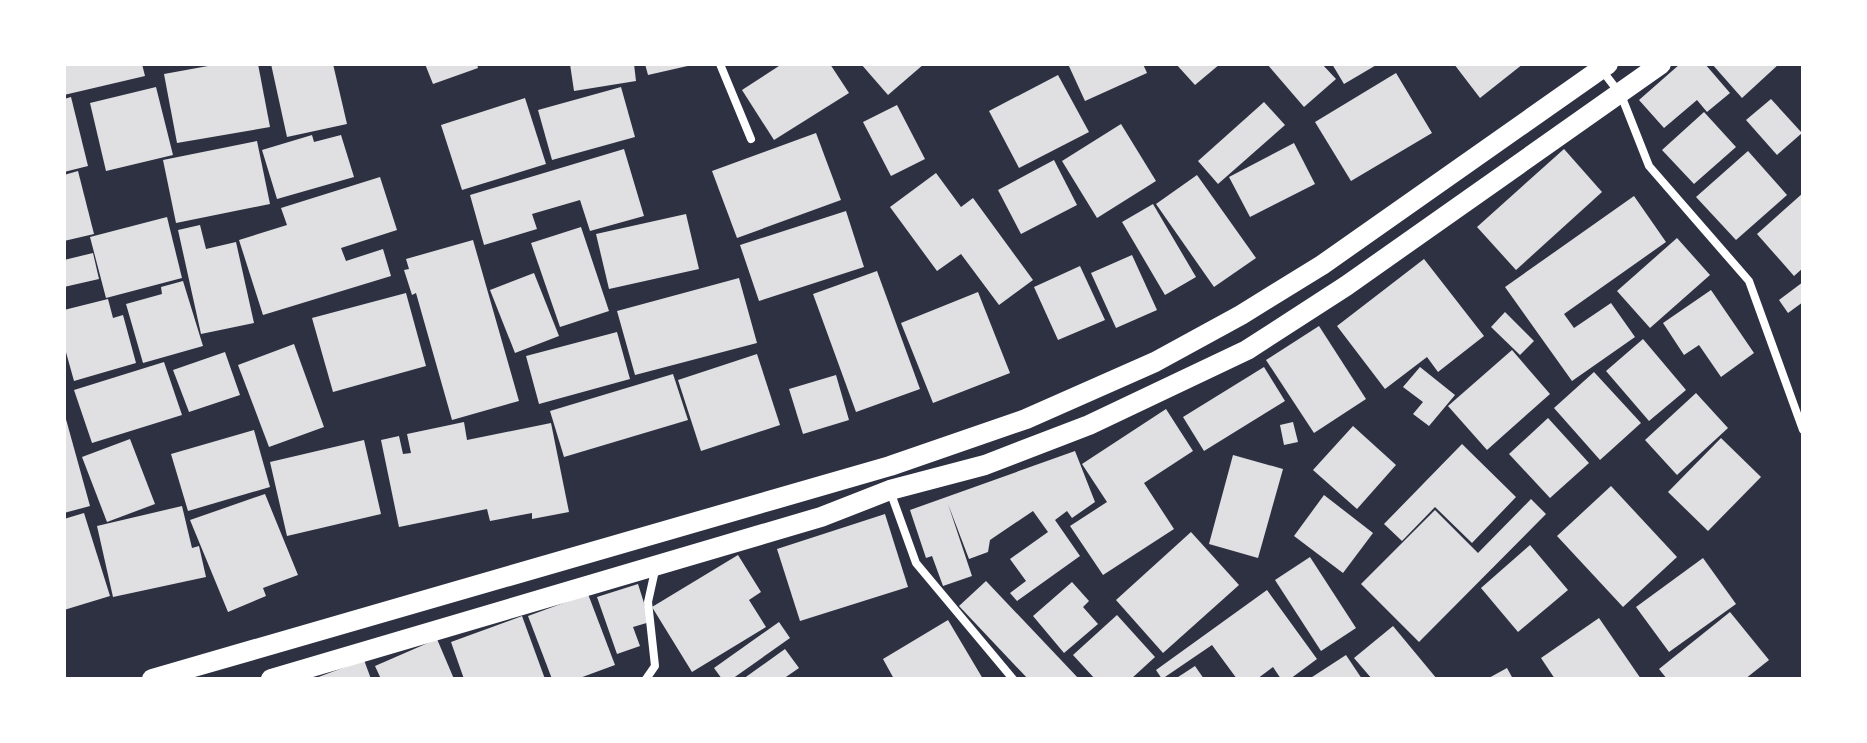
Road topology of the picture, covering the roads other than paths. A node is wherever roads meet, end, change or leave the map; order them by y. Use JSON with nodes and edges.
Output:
{"nodes":[{"id":1,"x":720,"y":64,"type":"edge"},
{"id":2,"x":1661,"y":64,"type":"edge"},
{"id":3,"x":1602,"y":66,"type":"edge"},
{"id":4,"x":1621,"y":95,"type":"junction"},
{"id":5,"x":751,"y":139,"type":"dead end"},
{"id":6,"x":1803,"y":430,"type":"edge"},
{"id":7,"x":890,"y":490,"type":"junction"},
{"id":8,"x":657,"y":566,"type":"junction"},
{"id":9,"x":152,"y":679,"type":"edge"},
{"id":10,"x":271,"y":679,"type":"edge"},
{"id":11,"x":646,"y":679,"type":"edge"},
{"id":12,"x":1013,"y":679,"type":"edge"}],
"edges":[{"from":1,"to":5,"type":"street"},
{"from":2,"to":4,"type":"main road"},
{"from":3,"to":4,"type":"street"},
{"from":3,"to":9,"type":"main road"},
{"from":4,"to":6,"type":"street"},
{"from":4,"to":7,"type":"main road"},
{"from":7,"to":8,"type":"main road"},
{"from":7,"to":12,"type":"street"},
{"from":8,"to":10,"type":"main road"},
{"from":8,"to":11,"type":"street"}]}
